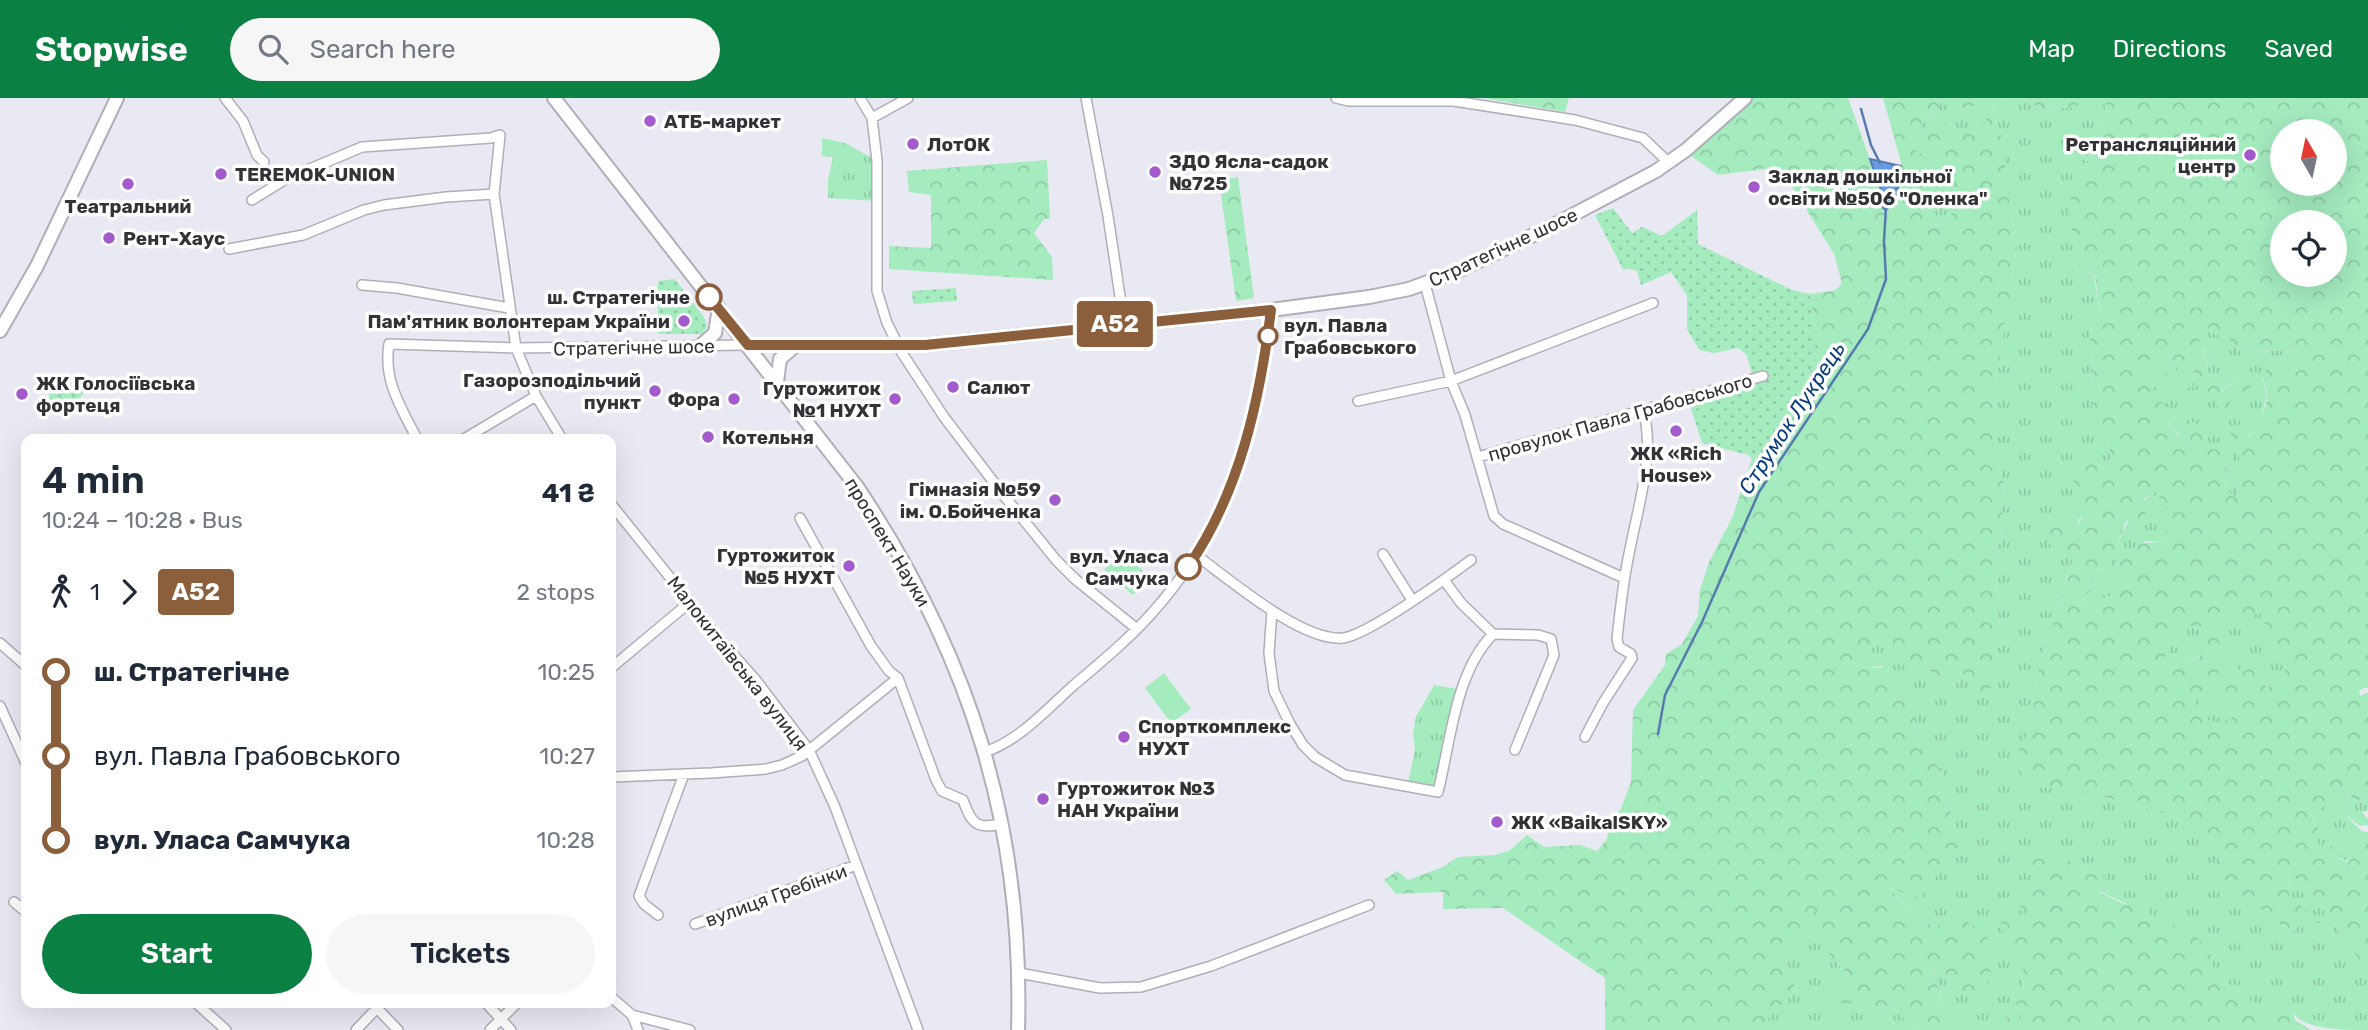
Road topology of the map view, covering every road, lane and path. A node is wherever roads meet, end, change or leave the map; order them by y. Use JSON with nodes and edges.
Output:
{"nodes":[{"id":1,"x":117,"y":98,"type":"edge"},
{"id":2,"x":225,"y":98,"type":"edge"},
{"id":3,"x":554,"y":98,"type":"edge"},
{"id":4,"x":860,"y":98,"type":"edge"},
{"id":5,"x":908,"y":98,"type":"edge"},
{"id":6,"x":1086,"y":98,"type":"edge"},
{"id":7,"x":1336,"y":98,"type":"edge"},
{"id":8,"x":1745,"y":98,"type":"edge"},
{"id":9,"x":872,"y":118,"type":"junction"},
{"id":10,"x":264,"y":162,"type":"dead end"},
{"id":11,"x":1669,"y":163,"type":"junction"},
{"id":12,"x":494,"y":194,"type":"junction"},
{"id":13,"x":252,"y":200,"type":"dead end"},
{"id":14,"x":229,"y":249,"type":"dead end"},
{"id":15,"x":1425,"y":284,"type":"junction"},
{"id":16,"x":362,"y":285,"type":"dead end"},
{"id":17,"x":1653,"y":303,"type":"dead end"},
{"id":18,"x":509,"y":308,"type":"junction"},
{"id":19,"x":719,"y":308,"type":"junction"},
{"id":20,"x":1271,"y":310,"type":"junction"},
{"id":21,"x":1124,"y":323,"type":"junction"},
{"id":22,"x":0,"y":331,"type":"edge"},
{"id":23,"x":748,"y":345,"type":"junction"},
{"id":24,"x":796,"y":345,"type":"junction"},
{"id":25,"x":899,"y":346,"type":"junction"},
{"id":26,"x":699,"y":347,"type":"junction"},
{"id":27,"x":516,"y":348,"type":"junction"},
{"id":28,"x":1763,"y":376,"type":"dead end"},
{"id":29,"x":1451,"y":381,"type":"junction"},
{"id":30,"x":777,"y":382,"type":"junction"},
{"id":31,"x":536,"y":396,"type":"junction"},
{"id":32,"x":1358,"y":401,"type":"dead end"},
{"id":33,"x":1643,"y":410,"type":"junction"},
{"id":34,"x":415,"y":434,"type":"edge"},
{"id":35,"x":472,"y":434,"type":"edge"},
{"id":36,"x":559,"y":434,"type":"edge"},
{"id":37,"x":1478,"y":457,"type":"junction"},
{"id":38,"x":616,"y":511,"type":"edge"},
{"id":39,"x":800,"y":518,"type":"dead end"},
{"id":40,"x":1196,"y":555,"type":"junction"},
{"id":41,"x":1383,"y":555,"type":"dead end"},
{"id":42,"x":1471,"y":560,"type":"dead end"},
{"id":43,"x":1625,"y":578,"type":"junction"},
{"id":44,"x":1444,"y":580,"type":"junction"},
{"id":45,"x":1412,"y":600,"type":"junction"},
{"id":46,"x":690,"y":602,"type":"junction"},
{"id":47,"x":1272,"y":611,"type":"junction"},
{"id":48,"x":1137,"y":629,"type":"junction"},
{"id":49,"x":1493,"y":634,"type":"junction"},
{"id":50,"x":0,"y":643,"type":"edge"},
{"id":51,"x":21,"y":662,"type":"edge"},
{"id":52,"x":616,"y":664,"type":"edge"},
{"id":53,"x":898,"y":678,"type":"junction"},
{"id":54,"x":0,"y":706,"type":"edge"},
{"id":55,"x":1585,"y":737,"type":"dead end"},
{"id":56,"x":809,"y":750,"type":"junction"},
{"id":57,"x":1515,"y":750,"type":"dead end"},
{"id":58,"x":21,"y":752,"type":"edge"},
{"id":59,"x":985,"y":752,"type":"junction"},
{"id":60,"x":684,"y":774,"type":"junction"},
{"id":61,"x":616,"y":777,"type":"edge"},
{"id":62,"x":1002,"y":824,"type":"junction"},
{"id":63,"x":856,"y":865,"type":"junction"},
{"id":64,"x":14,"y":902,"type":"dead end"},
{"id":65,"x":1370,"y":905,"type":"dead end"},
{"id":66,"x":21,"y":908,"type":"edge"},
{"id":67,"x":658,"y":915,"type":"dead end"},
{"id":68,"x":695,"y":924,"type":"dead end"},
{"id":69,"x":1019,"y":973,"type":"junction"},
{"id":70,"x":616,"y":1001,"type":"edge"},
{"id":71,"x":202,"y":1008,"type":"edge"},
{"id":72,"x":373,"y":1008,"type":"edge"},
{"id":73,"x":378,"y":1008,"type":"edge"},
{"id":74,"x":491,"y":1008,"type":"edge"},
{"id":75,"x":512,"y":1008,"type":"edge"},
{"id":76,"x":632,"y":1015,"type":"junction"},
{"id":77,"x":501,"y":1018,"type":"junction"},
{"id":78,"x":226,"y":1030,"type":"edge"},
{"id":79,"x":356,"y":1030,"type":"edge"},
{"id":80,"x":398,"y":1030,"type":"edge"},
{"id":81,"x":490,"y":1030,"type":"edge"},
{"id":82,"x":511,"y":1030,"type":"edge"},
{"id":83,"x":638,"y":1030,"type":"edge"},
{"id":84,"x":690,"y":1030,"type":"edge"},
{"id":85,"x":918,"y":1030,"type":"edge"},
{"id":86,"x":1018,"y":1030,"type":"edge"}],
"edges":[{"from":1,"to":22,"type":"main road"},
{"from":2,"to":10,"type":"street"},
{"from":3,"to":19,"type":"main road","name":"проспект Науки"},
{"from":4,"to":9,"type":"street"},
{"from":5,"to":9,"type":"street"},
{"from":6,"to":21,"type":"street"},
{"from":7,"to":11,"type":"street"},
{"from":8,"to":11,"type":"main road","name":"Стратегічне шосе"},
{"from":9,"to":25,"type":"street"},
{"from":11,"to":15,"type":"main road","name":"Стратегічне шосе"},
{"from":12,"to":13,"type":"street"},
{"from":12,"to":14,"type":"street"},
{"from":12,"to":18,"type":"street"},
{"from":15,"to":20,"type":"main road","name":"Стратегічне шосе"},
{"from":15,"to":29,"type":"street"},
{"from":16,"to":18,"type":"street"},
{"from":17,"to":29,"type":"street"},
{"from":18,"to":27,"type":"street"},
{"from":19,"to":23,"type":"main road","name":"проспект Науки"},
{"from":19,"to":26,"type":"main road"},
{"from":20,"to":21,"type":"main road","name":"Стратегічне шосе"},
{"from":20,"to":40,"type":"street"},
{"from":21,"to":25,"type":"main road","name":"Стратегічне шосе"},
{"from":23,"to":24,"type":"main road","name":"Стратегічне шосе"},
{"from":23,"to":26,"type":"street","name":"Стратегічне шосе"},
{"from":23,"to":30,"type":"main road","name":"проспект Науки"},
{"from":24,"to":25,"type":"main road","name":"Стратегічне шосе"},
{"from":24,"to":30,"type":"main road"},
{"from":25,"to":48,"type":"street"},
{"from":26,"to":27,"type":"street","name":"Стратегічне шосе"},
{"from":27,"to":31,"type":"street"},
{"from":27,"to":34,"type":"street","name":"Стратегічне шосе"},
{"from":28,"to":33,"type":"street","name":"провулок Павла Грабовського"},
{"from":29,"to":32,"type":"street"},
{"from":29,"to":37,"type":"street"},
{"from":30,"to":59,"type":"main road","name":"проспект Науки"},
{"from":31,"to":35,"type":"street"},
{"from":31,"to":36,"type":"street"},
{"from":33,"to":37,"type":"street","name":"провулок Павла Грабовського"},
{"from":33,"to":43,"type":"street"},
{"from":37,"to":43,"type":"street"},
{"from":38,"to":46,"type":"street","name":"Малокитаївська вулиця"},
{"from":39,"to":53,"type":"street"},
{"from":40,"to":47,"type":"street"},
{"from":40,"to":48,"type":"street"},
{"from":41,"to":45,"type":"street"},
{"from":42,"to":44,"type":"street"},
{"from":43,"to":55,"type":"street"},
{"from":44,"to":45,"type":"street"},
{"from":44,"to":49,"type":"street"},
{"from":45,"to":47,"type":"street"},
{"from":46,"to":52,"type":"street"},
{"from":46,"to":56,"type":"street","name":"Малокитаївська вулиця"},
{"from":47,"to":49,"type":"street"},
{"from":48,"to":59,"type":"street"},
{"from":49,"to":57,"type":"street"},
{"from":50,"to":51,"type":"street"},
{"from":53,"to":56,"type":"street"},
{"from":53,"to":62,"type":"street"},
{"from":54,"to":58,"type":"street"},
{"from":56,"to":60,"type":"street"},
{"from":56,"to":63,"type":"street","name":"Малокитаївська вулиця"},
{"from":59,"to":62,"type":"main road","name":"проспект Науки"},
{"from":60,"to":61,"type":"street"},
{"from":60,"to":67,"type":"street"},
{"from":62,"to":69,"type":"main road","name":"проспект Науки"},
{"from":63,"to":68,"type":"street","name":"вулиця Гребінки"},
{"from":63,"to":85,"type":"street","name":"Малокитаївська вулиця"},
{"from":64,"to":66,"type":"street"},
{"from":65,"to":69,"type":"street"},
{"from":69,"to":86,"type":"main road","name":"проспект Науки"},
{"from":70,"to":76,"type":"street"},
{"from":71,"to":78,"type":"street"},
{"from":72,"to":79,"type":"street"},
{"from":73,"to":80,"type":"street"},
{"from":74,"to":77,"type":"street"},
{"from":75,"to":77,"type":"street"},
{"from":76,"to":83,"type":"street"},
{"from":76,"to":84,"type":"street"},
{"from":77,"to":81,"type":"street"},
{"from":77,"to":82,"type":"street"}]}
